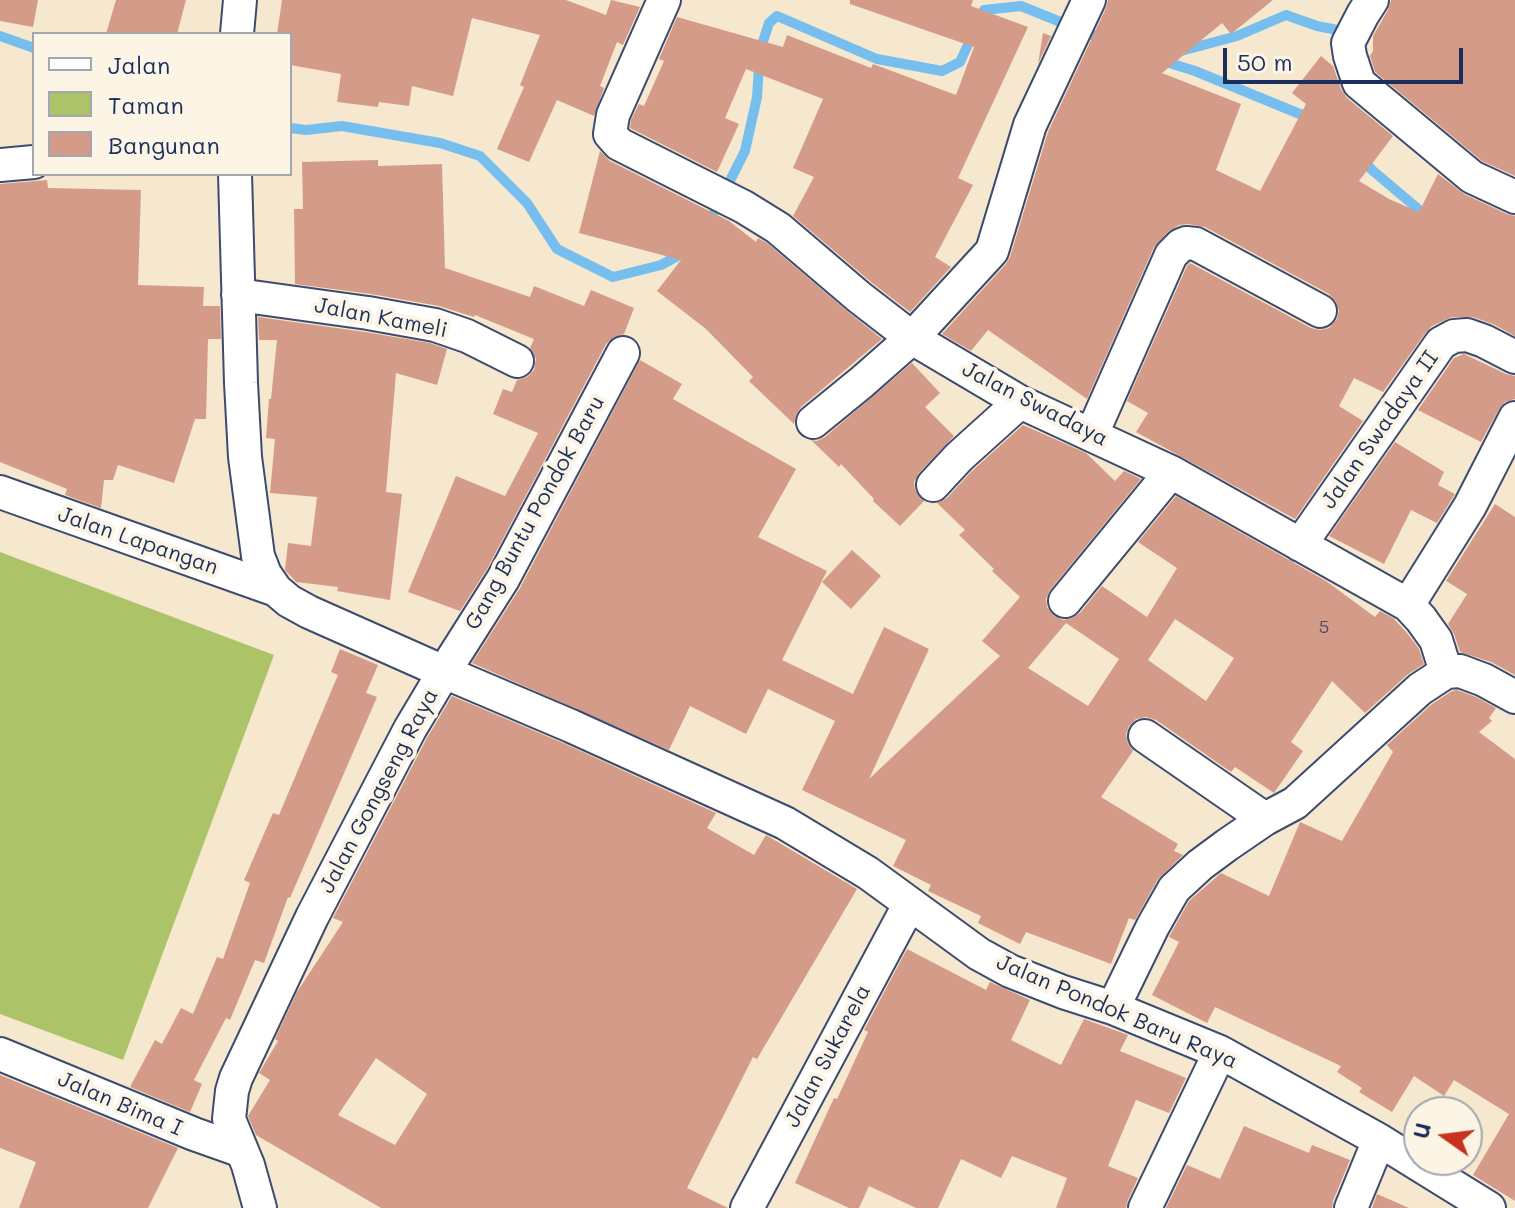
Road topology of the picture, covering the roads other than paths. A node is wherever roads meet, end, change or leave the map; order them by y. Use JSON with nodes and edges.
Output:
{"nodes":[{"id":1,"x":240,"y":0,"type":"edge"},
{"id":2,"x":664,"y":0,"type":"edge"},
{"id":3,"x":1089,"y":0,"type":"edge"},
{"id":4,"x":1367,"y":7,"type":"edge"},
{"id":5,"x":237,"y":32,"type":"edge"},
{"id":6,"x":32,"y":162,"type":"edge"},
{"id":7,"x":0,"y":165,"type":"edge"},
{"id":8,"x":235,"y":176,"type":"edge"},
{"id":9,"x":1515,"y":197,"type":"edge"},
{"id":10,"x":238,"y":295,"type":"junction"},
{"id":11,"x":1320,"y":311,"type":"dead end"},
{"id":12,"x":912,"y":338,"type":"junction"},
{"id":13,"x":623,"y":353,"type":"dead end"},
{"id":14,"x":1515,"y":357,"type":"edge"},
{"id":15,"x":517,"y":361,"type":"dead end"},
{"id":16,"x":1020,"y":402,"type":"junction"},
{"id":17,"x":1515,"y":418,"type":"edge"},
{"id":18,"x":813,"y":422,"type":"dead end"},
{"id":19,"x":1092,"y":434,"type":"junction"},
{"id":20,"x":1171,"y":472,"type":"junction"},
{"id":21,"x":933,"y":485,"type":"dead end"},
{"id":22,"x":0,"y":492,"type":"edge"},
{"id":23,"x":1300,"y":545,"type":"junction"},
{"id":24,"x":276,"y":590,"type":"junction"},
{"id":25,"x":1065,"y":601,"type":"dead end"},
{"id":26,"x":1408,"y":605,"type":"junction"},
{"id":27,"x":444,"y":672,"type":"junction"},
{"id":28,"x":1446,"y":672,"type":"junction"},
{"id":29,"x":1515,"y":697,"type":"edge"},
{"id":30,"x":1145,"y":736,"type":"dead end"},
{"id":31,"x":1265,"y":819,"type":"junction"},
{"id":32,"x":909,"y":905,"type":"junction"},
{"id":33,"x":1113,"y":1008,"type":"junction"},
{"id":34,"x":1220,"y":1052,"type":"junction"},
{"id":35,"x":0,"y":1054,"type":"edge"},
{"id":36,"x":1379,"y":1140,"type":"junction"},
{"id":37,"x":242,"y":1151,"type":"junction"},
{"id":38,"x":260,"y":1208,"type":"edge"},
{"id":39,"x":747,"y":1208,"type":"edge"},
{"id":40,"x":1145,"y":1208,"type":"edge"},
{"id":41,"x":1351,"y":1208,"type":"edge"},
{"id":42,"x":1489,"y":1208,"type":"edge"}],
"edges":[{"from":1,"to":5,"type":"street"},
{"from":2,"to":12,"type":"street","name":"Jalan Swadaya"},
{"from":3,"to":12,"type":"street"},
{"from":4,"to":9,"type":"street"},
{"from":6,"to":7,"type":"street"},
{"from":8,"to":10,"type":"street","name":"Jalan Gongseng Raya"},
{"from":10,"to":15,"type":"street","name":"Jalan Kameli"},
{"from":10,"to":24,"type":"street","name":"Jalan Gongseng Raya"},
{"from":11,"to":19,"type":"street"},
{"from":12,"to":16,"type":"street","name":"Jalan Swadaya"},
{"from":12,"to":18,"type":"street"},
{"from":13,"to":27,"type":"street","name":"Gang Buntu Pondok Baru"},
{"from":14,"to":23,"type":"street","name":"Jalan Swadaya II"},
{"from":16,"to":19,"type":"street","name":"Jalan Swadaya"},
{"from":16,"to":21,"type":"street"},
{"from":17,"to":26,"type":"street"},
{"from":19,"to":20,"type":"street","name":"Jalan Swadaya"},
{"from":20,"to":23,"type":"street","name":"Jalan Swadaya"},
{"from":20,"to":25,"type":"street"},
{"from":22,"to":24,"type":"street","name":"Jalan Lapangan"},
{"from":23,"to":26,"type":"street","name":"Jalan Swadaya"},
{"from":24,"to":27,"type":"street","name":"Jalan Gongseng Raya"},
{"from":26,"to":28,"type":"street","name":"Jalan Swadaya"},
{"from":27,"to":32,"type":"street","name":"Jalan Pondok Baru Raya"},
{"from":27,"to":37,"type":"street","name":"Jalan Gongseng Raya"},
{"from":28,"to":29,"type":"street"},
{"from":28,"to":31,"type":"street"},
{"from":30,"to":31,"type":"street"},
{"from":31,"to":33,"type":"street"},
{"from":32,"to":33,"type":"street","name":"Jalan Pondok Baru Raya"},
{"from":32,"to":39,"type":"street","name":"Jalan Sukarela"},
{"from":33,"to":34,"type":"street","name":"Jalan Pondok Baru Raya"},
{"from":34,"to":36,"type":"street","name":"Jalan Pondok Baru Raya"},
{"from":34,"to":40,"type":"street"},
{"from":35,"to":37,"type":"street","name":"Jalan Bima I"},
{"from":36,"to":41,"type":"street"},
{"from":36,"to":42,"type":"street","name":"Jalan Pondok Baru Raya"},
{"from":37,"to":38,"type":"street","name":"Jalan Gongseng Raya"}]}
